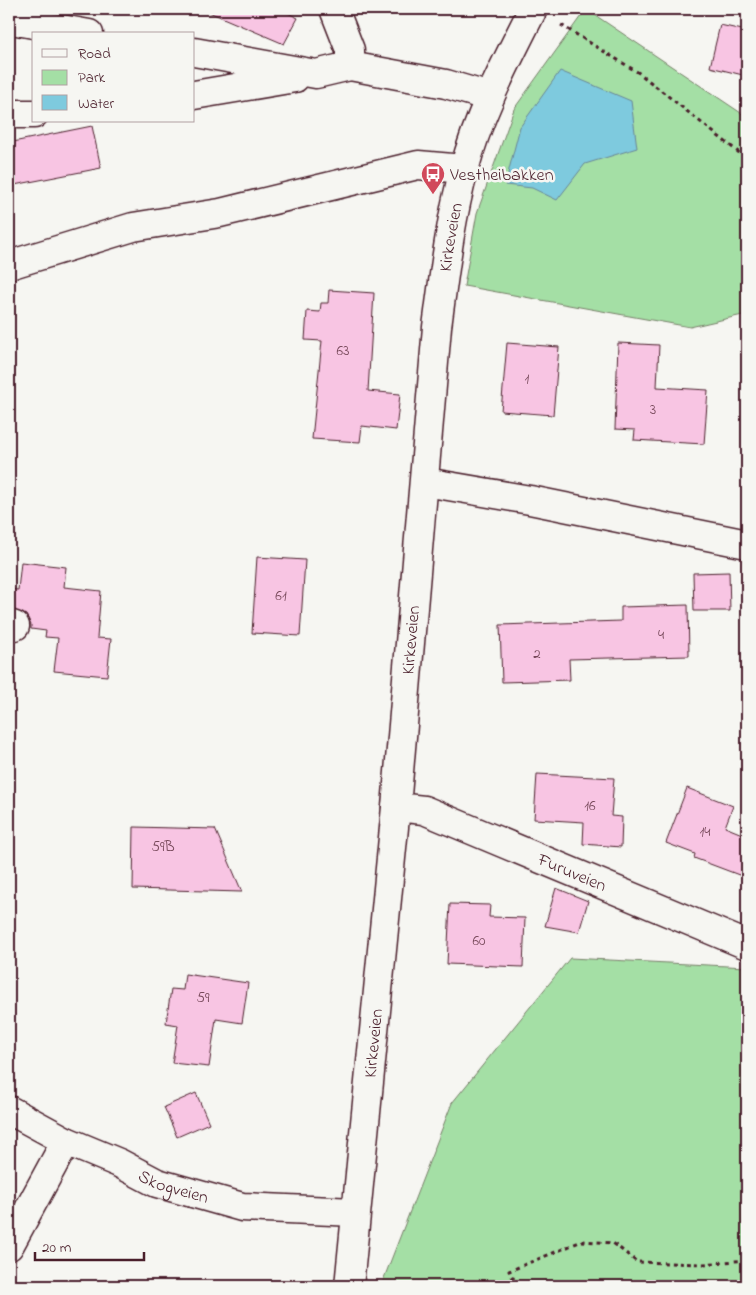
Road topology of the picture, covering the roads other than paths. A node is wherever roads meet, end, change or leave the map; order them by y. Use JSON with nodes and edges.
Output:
{"nodes":[{"id":1,"x":334,"y":9,"type":"edge"},
{"id":2,"x":533,"y":9,"type":"edge"},
{"id":3,"x":18,"y":21,"type":"dead end"},
{"id":4,"x":78,"y":32,"type":"edge"},
{"id":5,"x":195,"y":52,"type":"edge"},
{"id":6,"x":350,"y":66,"type":"junction"},
{"id":7,"x":316,"y":74,"type":"junction"},
{"id":8,"x":195,"y":95,"type":"edge"},
{"id":9,"x":490,"y":97,"type":"junction"},
{"id":10,"x":9,"y":114,"type":"edge"},
{"id":11,"x":32,"y":114,"type":"edge"},
{"id":12,"x":464,"y":169,"type":"junction"},
{"id":13,"x":9,"y":265,"type":"edge"},
{"id":14,"x":426,"y":482,"type":"junction"},
{"id":15,"x":747,"y":544,"type":"edge"},
{"id":16,"x":396,"y":807,"type":"junction"},
{"id":17,"x":747,"y":945,"type":"edge"},
{"id":18,"x":9,"y":1110,"type":"edge"},
{"id":19,"x":66,"y":1141,"type":"junction"},
{"id":20,"x":355,"y":1212,"type":"junction"},
{"id":21,"x":9,"y":1246,"type":"edge"},
{"id":22,"x":349,"y":1286,"type":"edge"}],
"edges":[{"from":1,"to":6,"type":"street"},
{"from":2,"to":9,"type":"street","name":"Kirkeveien"},
{"from":3,"to":4,"type":"street"},
{"from":5,"to":7,"type":"street"},
{"from":6,"to":7,"type":"street"},
{"from":6,"to":9,"type":"street"},
{"from":7,"to":8,"type":"street"},
{"from":9,"to":12,"type":"street","name":"Kirkeveien"},
{"from":10,"to":11,"type":"street"},
{"from":12,"to":13,"type":"street"},
{"from":12,"to":14,"type":"street","name":"Kirkeveien"},
{"from":14,"to":15,"type":"street"},
{"from":14,"to":16,"type":"street","name":"Kirkeveien"},
{"from":16,"to":17,"type":"street","name":"Furuveien"},
{"from":16,"to":20,"type":"street","name":"Kirkeveien"},
{"from":18,"to":19,"type":"street","name":"Skogveien"},
{"from":19,"to":20,"type":"street","name":"Skogveien"},
{"from":19,"to":21,"type":"street"},
{"from":20,"to":22,"type":"street","name":"Kirkeveien"}]}
